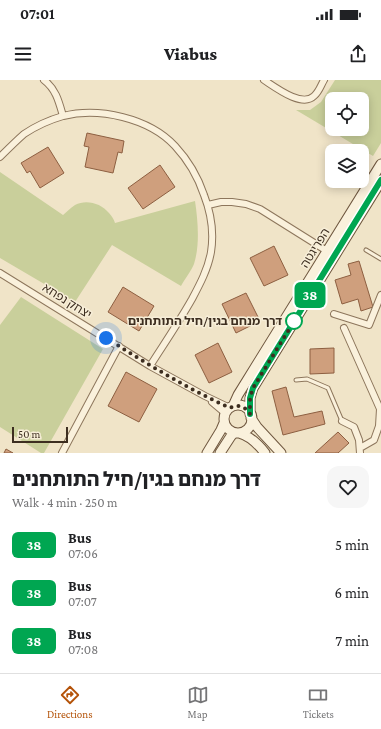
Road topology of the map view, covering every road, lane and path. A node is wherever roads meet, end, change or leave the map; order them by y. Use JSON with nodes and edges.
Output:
{"nodes":[{"id":1,"x":44,"y":80,"type":"edge"},
{"id":2,"x":264,"y":80,"type":"edge"},
{"id":3,"x":324,"y":80,"type":"edge"},
{"id":4,"x":63,"y":116,"type":"junction"},
{"id":5,"x":0,"y":157,"type":"edge"},
{"id":6,"x":381,"y":164,"type":"edge"},
{"id":7,"x":381,"y":180,"type":"edge"},
{"id":8,"x":208,"y":205,"type":"junction"},
{"id":9,"x":366,"y":250,"type":"dead end"},
{"id":10,"x":327,"y":251,"type":"junction"},
{"id":11,"x":381,"y":259,"type":"edge"},
{"id":12,"x":0,"y":273,"type":"edge"},
{"id":13,"x":381,"y":295,"type":"edge"},
{"id":14,"x":334,"y":314,"type":"dead end"},
{"id":15,"x":344,"y":328,"type":"dead end"},
{"id":16,"x":119,"y":346,"type":"junction"},
{"id":17,"x":150,"y":366,"type":"junction"},
{"id":18,"x":296,"y":380,"type":"dead end"},
{"id":19,"x":229,"y":409,"type":"junction"},
{"id":20,"x":251,"y":416,"type":"junction"},
{"id":21,"x":342,"y":421,"type":"joint"},
{"id":22,"x":224,"y":423,"type":"junction"},
{"id":23,"x":236,"y":433,"type":"junction"},
{"id":24,"x":360,"y":451,"type":"edge"},
{"id":25,"x":62,"y":453,"type":"edge"},
{"id":26,"x":207,"y":453,"type":"edge"},
{"id":27,"x":220,"y":453,"type":"edge"},
{"id":28,"x":265,"y":453,"type":"edge"},
{"id":29,"x":281,"y":453,"type":"edge"}],
"edges":[{"from":1,"to":4,"type":"street"},
{"from":2,"to":3,"type":"street"},
{"from":4,"to":5,"type":"street"},
{"from":4,"to":8,"type":"street"},
{"from":6,"to":10,"type":"street","name":"הפריגטה"},
{"from":7,"to":20,"type":"street","name":"הפריגטה"},
{"from":8,"to":10,"type":"street"},
{"from":8,"to":17,"type":"street"},
{"from":9,"to":11,"type":"lane"},
{"from":10,"to":19,"type":"street","name":"הפריגטה"},
{"from":12,"to":16,"type":"street","name":"יצחק נפחא"},
{"from":13,"to":14,"type":"street"},
{"from":15,"to":24,"type":"street"},
{"from":16,"to":17,"type":"street","name":"יצחק נפחא"},
{"from":16,"to":25,"type":"street"},
{"from":17,"to":19,"type":"street","name":"יצחק נפחא"},
{"from":18,"to":21,"type":"lane"},
{"from":19,"to":20,"type":"street"},
{"from":19,"to":22,"type":"street"},
{"from":20,"to":23,"type":"street"},
{"from":20,"to":29,"type":"street"},
{"from":21,"to":24,"type":"street"},
{"from":22,"to":23,"type":"street"},
{"from":22,"to":26,"type":"street"},
{"from":23,"to":27,"type":"street"},
{"from":23,"to":28,"type":"street"}]}
